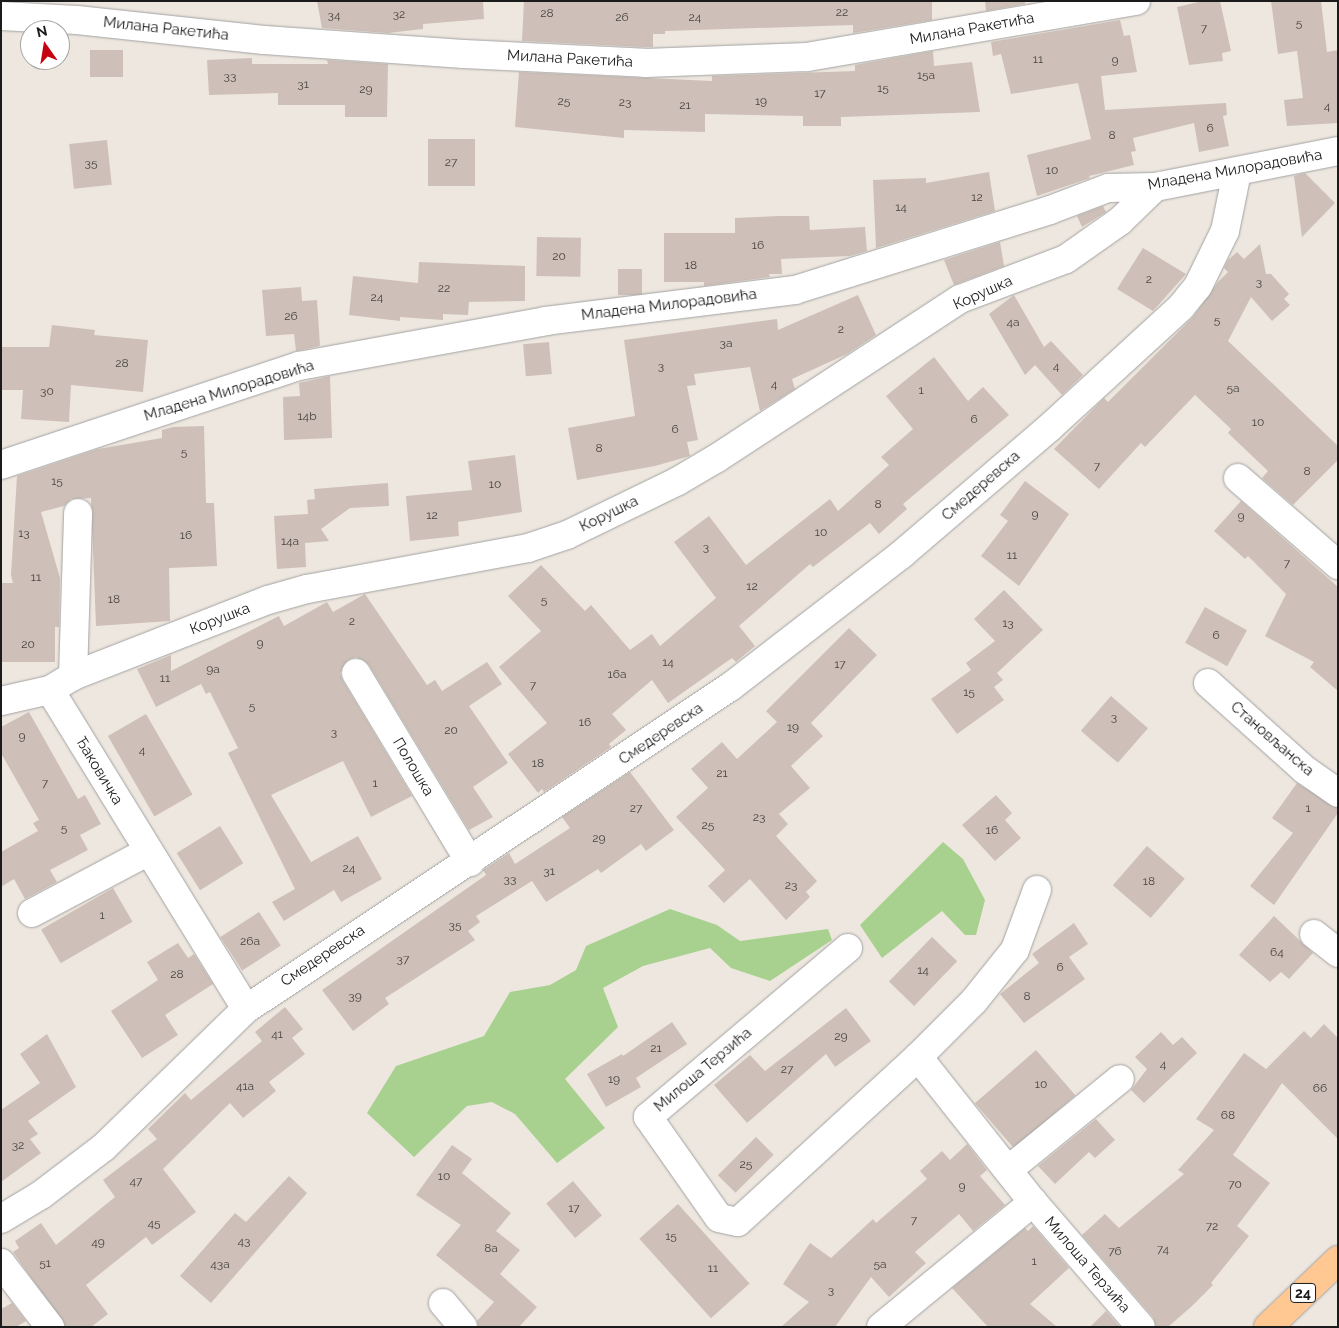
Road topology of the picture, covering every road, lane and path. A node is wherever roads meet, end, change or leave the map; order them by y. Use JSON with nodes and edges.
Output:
{"nodes":[{"id":1,"x":1136,"y":1,"type":"edge"},
{"id":2,"x":1,"y":16,"type":"edge"},
{"id":3,"x":1338,"y":151,"type":"edge"},
{"id":4,"x":1238,"y":172,"type":"junction"},
{"id":5,"x":1155,"y":187,"type":"junction"},
{"id":6,"x":1,"y":465,"type":"edge"},
{"id":7,"x":1238,"y":478,"type":"dead end"},
{"id":8,"x":78,"y":513,"type":"dead end"},
{"id":9,"x":1338,"y":565,"type":"edge"},
{"id":10,"x":356,"y":673,"type":"dead end"},
{"id":11,"x":73,"y":676,"type":"junction"},
{"id":12,"x":1208,"y":683,"type":"dead end"},
{"id":13,"x":50,"y":690,"type":"junction"},
{"id":14,"x":1,"y":701,"type":"edge"},
{"id":15,"x":1338,"y":793,"type":"edge"},
{"id":16,"x":147,"y":852,"type":"junction"},
{"id":17,"x":470,"y":862,"type":"junction"},
{"id":18,"x":1037,"y":890,"type":"dead end"},
{"id":19,"x":32,"y":913,"type":"dead end"},
{"id":20,"x":1314,"y":934,"type":"dead end"},
{"id":21,"x":848,"y":948,"type":"dead end"},
{"id":22,"x":1338,"y":953,"type":"edge"},
{"id":23,"x":246,"y":1009,"type":"junction"},
{"id":24,"x":918,"y":1057,"type":"junction"},
{"id":25,"x":1120,"y":1078,"type":"dead end"},
{"id":26,"x":1008,"y":1170,"type":"junction"},
{"id":27,"x":1033,"y":1202,"type":"junction"},
{"id":28,"x":1,"y":1219,"type":"edge"},
{"id":29,"x":1338,"y":1260,"type":"edge"},
{"id":30,"x":1,"y":1263,"type":"edge"},
{"id":31,"x":442,"y":1303,"type":"dead end"},
{"id":32,"x":50,"y":1327,"type":"edge"},
{"id":33,"x":463,"y":1327,"type":"edge"},
{"id":34,"x":881,"y":1327,"type":"edge"},
{"id":35,"x":1141,"y":1327,"type":"edge"},
{"id":36,"x":1268,"y":1327,"type":"edge"}],
"edges":[{"from":1,"to":2,"type":"street","name":"Милана Ракетића"},
{"from":3,"to":4,"type":"street","name":"Младена Милорадовића"},
{"from":4,"to":5,"type":"street","name":"Младена Милорадовића"},
{"from":4,"to":17,"type":"street","name":"Смедеревска"},
{"from":5,"to":6,"type":"street","name":"Младена Милорадовића"},
{"from":5,"to":11,"type":"street","name":"Корушка"},
{"from":7,"to":9,"type":"street"},
{"from":8,"to":11,"type":"street"},
{"from":10,"to":17,"type":"street","name":"Полошка"},
{"from":11,"to":13,"type":"street","name":"Корушка"},
{"from":12,"to":15,"type":"street","name":"Становљанска"},
{"from":13,"to":14,"type":"street","name":"Корушка"},
{"from":13,"to":16,"type":"street","name":"Ђаковичка"},
{"from":16,"to":19,"type":"street"},
{"from":16,"to":23,"type":"street","name":"Ђаковичка"},
{"from":17,"to":23,"type":"street","name":"Смедеревска"},
{"from":18,"to":24,"type":"street","name":"Милоша Терзића"},
{"from":20,"to":22,"type":"street"},
{"from":21,"to":24,"type":"street","name":"Милоша Терзића"},
{"from":23,"to":28,"type":"street","name":"Смедеревска"},
{"from":24,"to":26,"type":"street","name":"Милоша Терзића"},
{"from":25,"to":26,"type":"street"},
{"from":26,"to":27,"type":"street","name":"Милоша Терзића"},
{"from":27,"to":34,"type":"street","name":"Милоша Терзића"},
{"from":27,"to":35,"type":"street","name":"Милоша Терзића"},
{"from":29,"to":36,"type":"main road","number":"24"},
{"from":30,"to":32,"type":"street"},
{"from":31,"to":33,"type":"street"}]}
